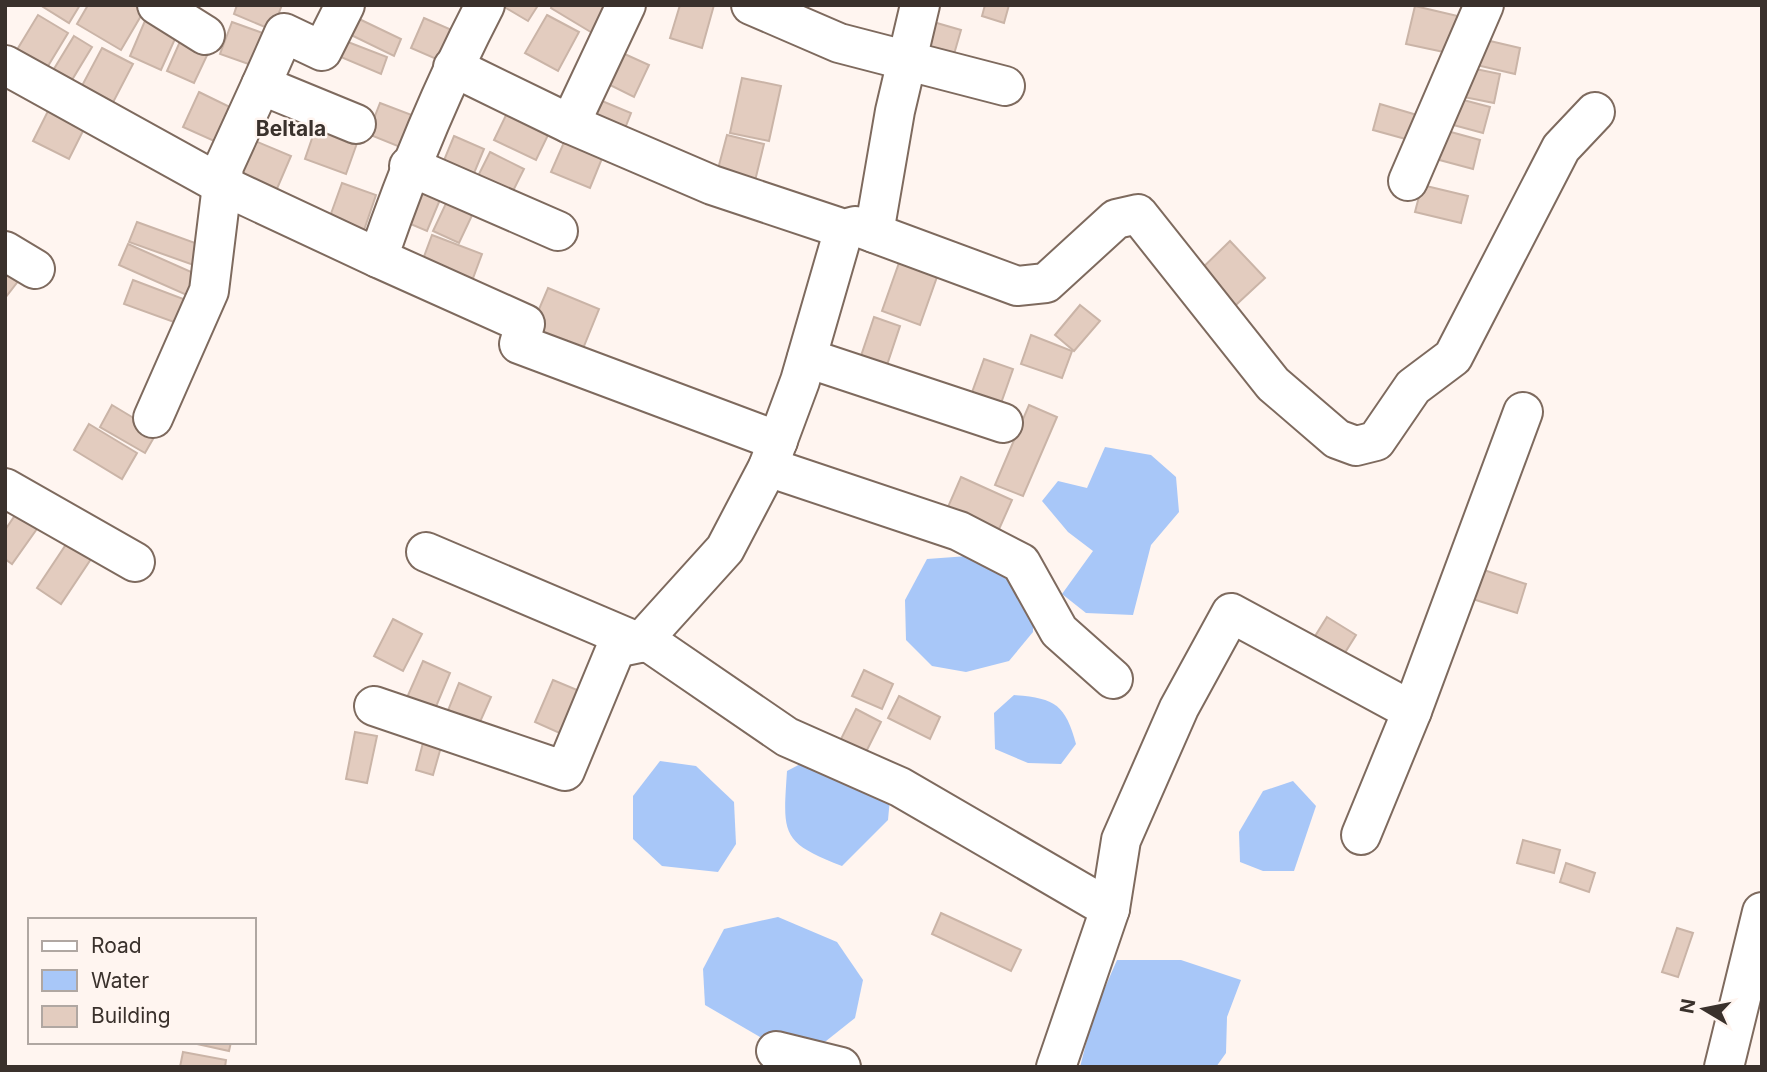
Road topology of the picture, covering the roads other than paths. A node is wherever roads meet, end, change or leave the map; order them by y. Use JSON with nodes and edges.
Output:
{"nodes":[{"id":1,"x":157,"y":5,"type":"edge"},
{"id":2,"x":345,"y":5,"type":"edge"},
{"id":3,"x":485,"y":5,"type":"edge"},
{"id":4,"x":626,"y":5,"type":"edge"},
{"id":5,"x":751,"y":5,"type":"edge"},
{"id":6,"x":920,"y":5,"type":"edge"},
{"id":7,"x":1484,"y":5,"type":"edge"},
{"id":8,"x":205,"y":35,"type":"dead end"},
{"id":9,"x":907,"y":58,"type":"junction"},
{"id":10,"x":5,"y":65,"type":"edge"},
{"id":11,"x":453,"y":67,"type":"junction"},
{"id":12,"x":261,"y":85,"type":"junction"},
{"id":13,"x":1006,"y":86,"type":"dead end"},
{"id":14,"x":1595,"y":112,"type":"dead end"},
{"id":15,"x":356,"y":124,"type":"dead end"},
{"id":16,"x":570,"y":124,"type":"junction"},
{"id":17,"x":409,"y":166,"type":"junction"},
{"id":18,"x":1408,"y":181,"type":"dead end"},
{"id":19,"x":222,"y":185,"type":"junction"},
{"id":20,"x":558,"y":231,"type":"dead end"},
{"id":21,"x":859,"y":231,"type":"junction"},
{"id":22,"x":378,"y":258,"type":"junction"},
{"id":23,"x":807,"y":358,"type":"junction"},
{"id":24,"x":1523,"y":412,"type":"dead end"},
{"id":25,"x":153,"y":418,"type":"dead end"},
{"id":26,"x":1003,"y":424,"type":"dead end"},
{"id":27,"x":773,"y":454,"type":"junction"},
{"id":28,"x":5,"y":488,"type":"edge"},
{"id":29,"x":426,"y":552,"type":"dead end"},
{"id":30,"x":135,"y":562,"type":"dead end"},
{"id":31,"x":642,"y":641,"type":"junction"},
{"id":32,"x":1113,"y":679,"type":"dead end"},
{"id":33,"x":374,"y":706,"type":"dead end"},
{"id":34,"x":1412,"y":710,"type":"junction"},
{"id":35,"x":1361,"y":835,"type":"dead end"},
{"id":36,"x":1110,"y":909,"type":"junction"},
{"id":37,"x":1762,"y":912,"type":"edge"},
{"id":38,"x":776,"y":1051,"type":"dead end"},
{"id":39,"x":841,"y":1067,"type":"edge"},
{"id":40,"x":1056,"y":1067,"type":"edge"},
{"id":41,"x":1724,"y":1067,"type":"edge"}],
"edges":[{"from":1,"to":8,"type":"street"},
{"from":2,"to":12,"type":"street"},
{"from":3,"to":11,"type":"street"},
{"from":4,"to":16,"type":"street"},
{"from":5,"to":9,"type":"street"},
{"from":6,"to":9,"type":"street"},
{"from":7,"to":18,"type":"street"},
{"from":9,"to":13,"type":"street"},
{"from":9,"to":21,"type":"street"},
{"from":10,"to":19,"type":"street"},
{"from":11,"to":16,"type":"street"},
{"from":11,"to":17,"type":"street"},
{"from":12,"to":15,"type":"street"},
{"from":12,"to":19,"type":"street"},
{"from":14,"to":21,"type":"street"},
{"from":16,"to":21,"type":"street"},
{"from":17,"to":20,"type":"street"},
{"from":17,"to":22,"type":"street"},
{"from":19,"to":22,"type":"street"},
{"from":19,"to":25,"type":"street"},
{"from":21,"to":23,"type":"street"},
{"from":22,"to":27,"type":"street"},
{"from":23,"to":26,"type":"street"},
{"from":23,"to":27,"type":"street"},
{"from":24,"to":34,"type":"street"},
{"from":27,"to":31,"type":"street"},
{"from":27,"to":32,"type":"street"},
{"from":28,"to":30,"type":"street"},
{"from":29,"to":31,"type":"street"},
{"from":31,"to":33,"type":"street"},
{"from":31,"to":36,"type":"street"},
{"from":34,"to":35,"type":"street"},
{"from":34,"to":36,"type":"street"},
{"from":36,"to":40,"type":"street"},
{"from":37,"to":41,"type":"street"},
{"from":38,"to":39,"type":"street"}]}
